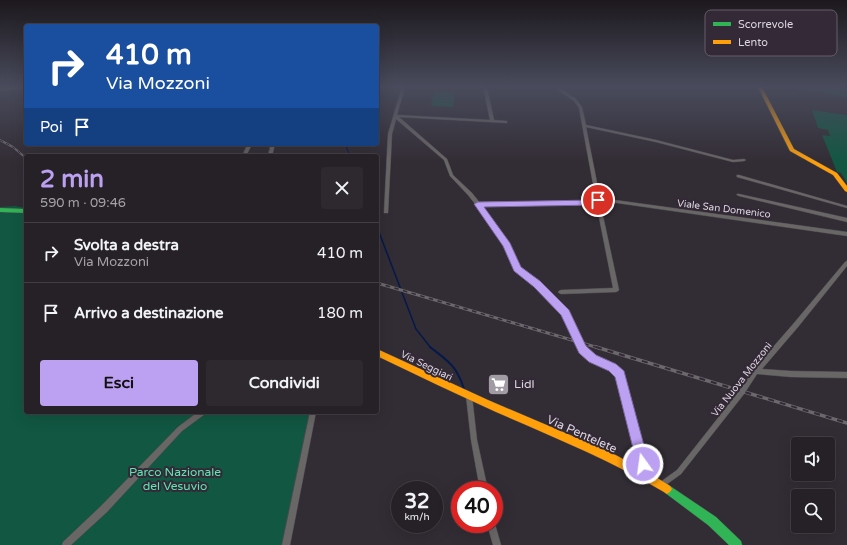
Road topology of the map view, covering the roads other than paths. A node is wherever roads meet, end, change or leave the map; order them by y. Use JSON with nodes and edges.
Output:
{"nodes":[{"id":1,"x":396,"y":112,"type":"edge"},
{"id":2,"x":490,"y":112,"type":"edge"},
{"id":3,"x":582,"y":112,"type":"edge"},
{"id":4,"x":773,"y":112,"type":"edge"},
{"id":5,"x":395,"y":116,"type":"junction"},
{"id":6,"x":492,"y":121,"type":"junction"},
{"id":7,"x":506,"y":122,"type":"dead end"},
{"id":8,"x":585,"y":126,"type":"junction"},
{"id":9,"x":744,"y":160,"type":"dead end"},
{"id":10,"x":738,"y":176,"type":"dead end"},
{"id":11,"x":847,"y":190,"type":"edge"},
{"id":12,"x":740,"y":195,"type":"dead end"},
{"id":13,"x":598,"y":201,"type":"junction"},
{"id":14,"x":0,"y":204,"type":"edge"},
{"id":15,"x":478,"y":204,"type":"junction"},
{"id":16,"x":847,"y":207,"type":"edge"},
{"id":17,"x":0,"y":210,"type":"edge"},
{"id":18,"x":23,"y":211,"type":"edge"},
{"id":19,"x":386,"y":212,"type":"dead end"},
{"id":20,"x":847,"y":220,"type":"edge"},
{"id":21,"x":847,"y":234,"type":"edge"},
{"id":22,"x":847,"y":263,"type":"edge"},
{"id":23,"x":561,"y":292,"type":"dead end"},
{"id":24,"x":379,"y":353,"type":"edge"},
{"id":25,"x":756,"y":371,"type":"junction"},
{"id":26,"x":847,"y":375,"type":"edge"},
{"id":27,"x":469,"y":396,"type":"junction"},
{"id":28,"x":201,"y":414,"type":"edge"},
{"id":29,"x":313,"y":414,"type":"edge"},
{"id":30,"x":646,"y":477,"type":"junction"},
{"id":31,"x":482,"y":481,"type":"edge"},
{"id":32,"x":661,"y":485,"type":"junction"},
{"id":33,"x":494,"y":533,"type":"edge"},
{"id":34,"x":66,"y":545,"type":"edge"},
{"id":35,"x":286,"y":545,"type":"edge"},
{"id":36,"x":497,"y":545,"type":"edge"},
{"id":37,"x":737,"y":545,"type":"edge"}],
"edges":[{"from":1,"to":5,"type":"street"},
{"from":2,"to":6,"type":"street"},
{"from":3,"to":8,"type":"street"},
{"from":4,"to":11,"type":"street"},
{"from":5,"to":6,"type":"street"},
{"from":5,"to":15,"type":"street"},
{"from":5,"to":19,"type":"street"},
{"from":6,"to":7,"type":"street"},
{"from":8,"to":9,"type":"street"},
{"from":8,"to":13,"type":"street"},
{"from":10,"to":16,"type":"street"},
{"from":12,"to":20,"type":"street"},
{"from":13,"to":15,"type":"street"},
{"from":13,"to":21,"type":"street","name":"Viale San Domenico"},
{"from":13,"to":23,"type":"street"},
{"from":14,"to":18,"type":"street"},
{"from":15,"to":30,"type":"street"},
{"from":17,"to":18,"type":"street"},
{"from":22,"to":25,"type":"street","name":"Via Nuova Mozzoni"},
{"from":24,"to":27,"type":"street","name":"Via Seggiari"},
{"from":25,"to":26,"type":"street"},
{"from":25,"to":32,"type":"street","name":"Via Nuova Mozzoni"},
{"from":27,"to":30,"type":"street","name":"Via Pentelete"},
{"from":27,"to":31,"type":"street"},
{"from":28,"to":34,"type":"street"},
{"from":29,"to":35,"type":"street"},
{"from":30,"to":32,"type":"street","name":"Via Pentelete"},
{"from":32,"to":37,"type":"street","name":"Via Pentelete"},
{"from":33,"to":36,"type":"street"}]}
